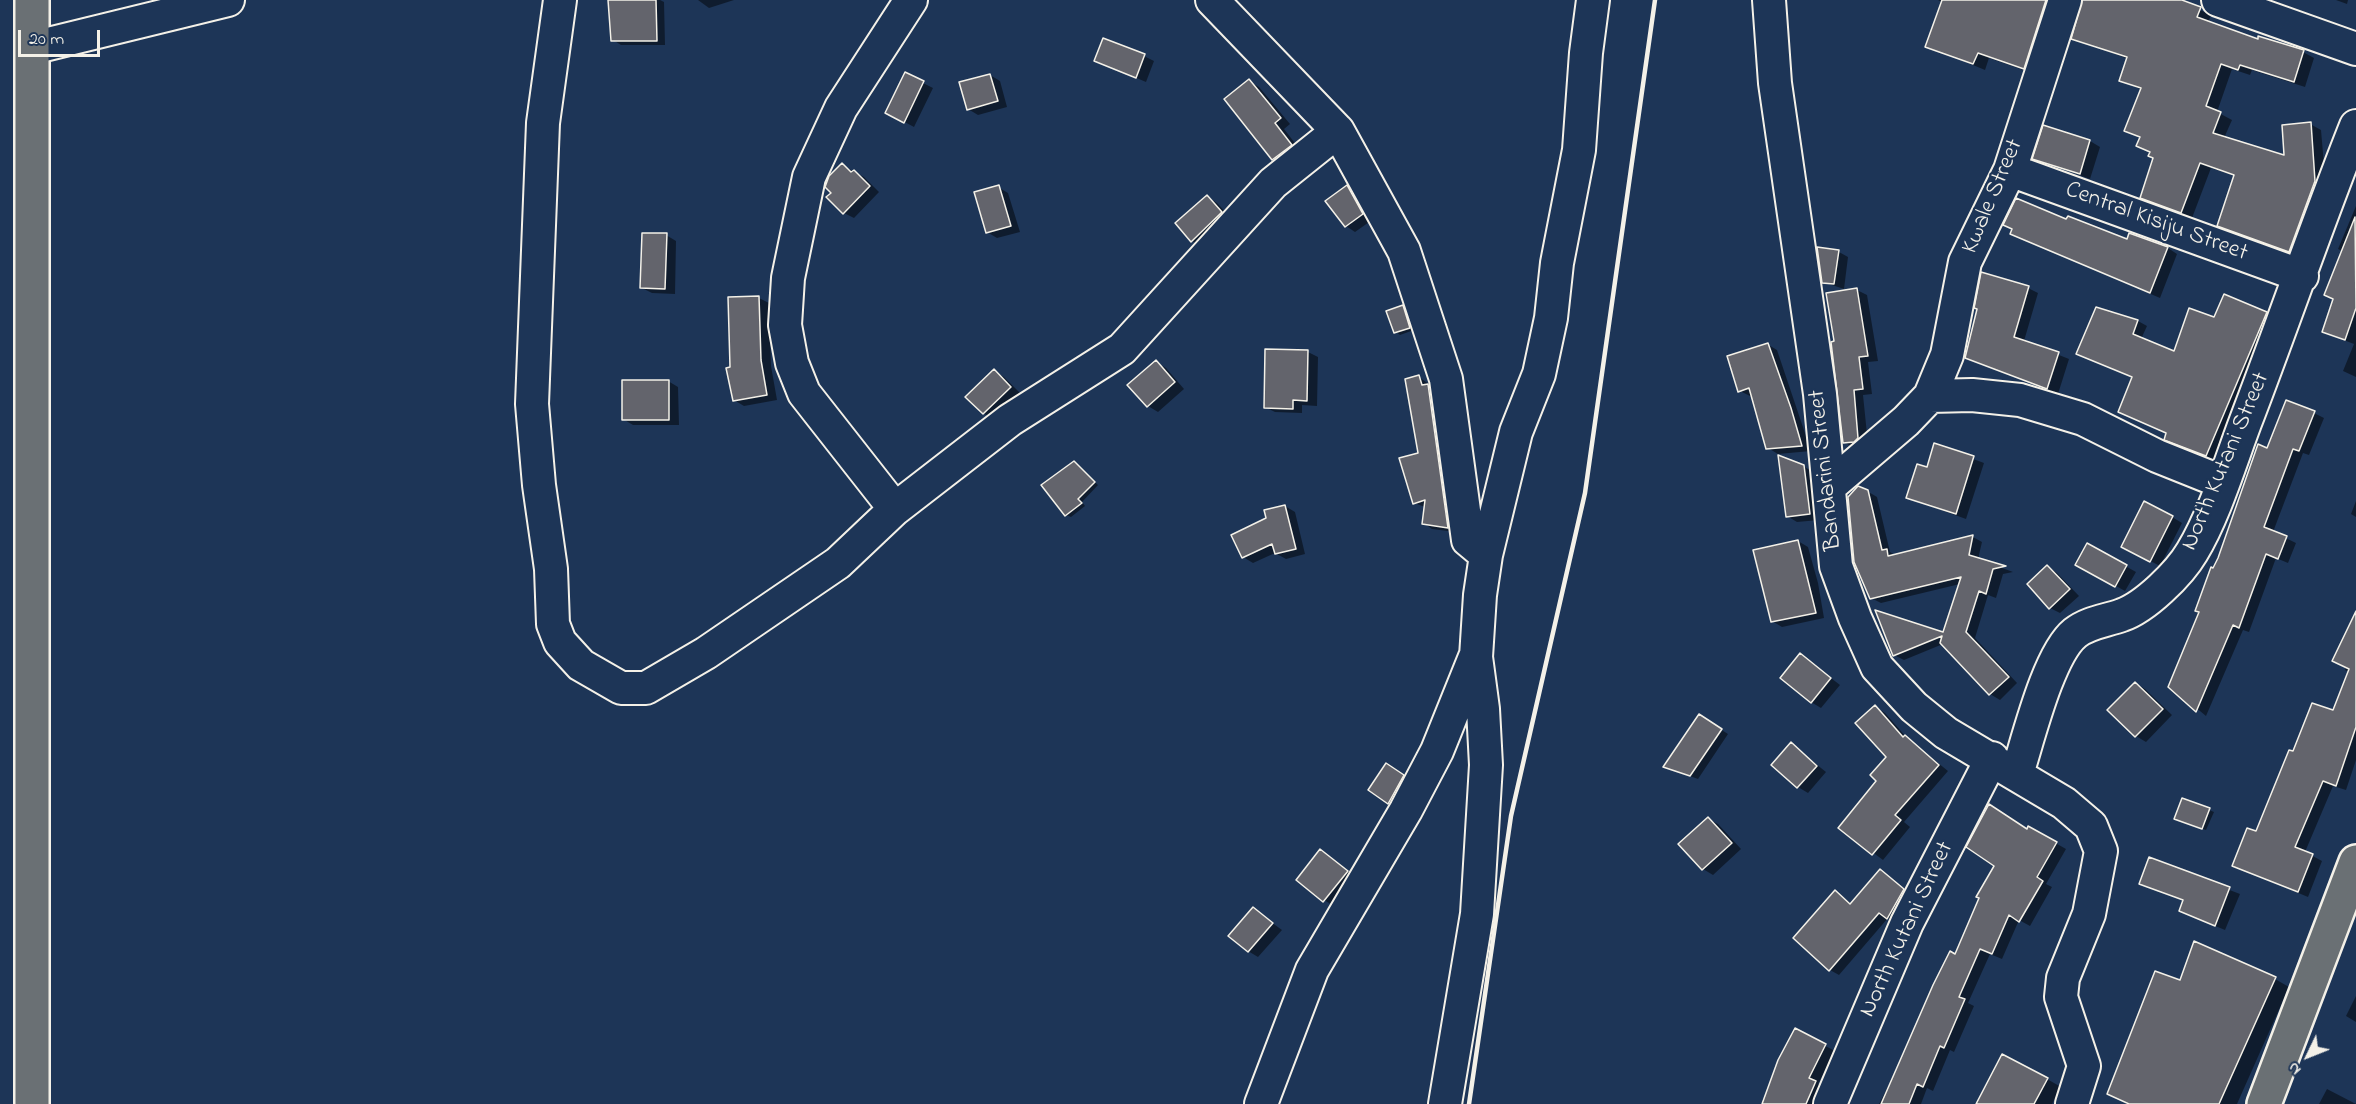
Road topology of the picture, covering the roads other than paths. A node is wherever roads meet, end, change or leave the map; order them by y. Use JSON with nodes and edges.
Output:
{"nodes":[{"id":1,"x":32,"y":0,"type":"edge"},
{"id":2,"x":228,"y":0,"type":"edge"},
{"id":3,"x":560,"y":0,"type":"edge"},
{"id":4,"x":911,"y":0,"type":"edge"},
{"id":5,"x":1212,"y":0,"type":"edge"},
{"id":6,"x":1593,"y":0,"type":"edge"},
{"id":7,"x":1768,"y":0,"type":"edge"},
{"id":8,"x":2065,"y":0,"type":"edge"},
{"id":9,"x":2218,"y":0,"type":"edge"},
{"id":10,"x":32,"y":48,"type":"junction"},
{"id":11,"x":2356,"y":49,"type":"edge"},
{"id":12,"x":2356,"y":126,"type":"edge"},
{"id":13,"x":1338,"y":131,"type":"junction"},
{"id":14,"x":2010,"y":170,"type":"junction"},
{"id":15,"x":2347,"y":176,"type":"edge"},
{"id":16,"x":2302,"y":276,"type":"junction"},
{"id":17,"x":1930,"y":396,"type":"junction"},
{"id":18,"x":2222,"y":482,"type":"junction"},
{"id":19,"x":1831,"y":485,"type":"junction"},
{"id":20,"x":895,"y":509,"type":"junction"},
{"id":21,"x":1486,"y":555,"type":"junction"},
{"id":22,"x":1476,"y":657,"type":"junction"},
{"id":23,"x":2004,"y":766,"type":"junction"},
{"id":24,"x":2356,"y":862,"type":"edge"},
{"id":25,"x":32,"y":1104,"type":"edge"},
{"id":26,"x":1262,"y":1104,"type":"edge"},
{"id":27,"x":1445,"y":1104,"type":"edge"},
{"id":28,"x":1830,"y":1104,"type":"edge"},
{"id":29,"x":2072,"y":1104,"type":"edge"},
{"id":30,"x":2264,"y":1104,"type":"edge"}],
"edges":[{"from":1,"to":10,"type":"main road"},
{"from":2,"to":10,"type":"street"},
{"from":3,"to":20,"type":"street"},
{"from":4,"to":20,"type":"street"},
{"from":5,"to":13,"type":"street"},
{"from":6,"to":21,"type":"street"},
{"from":7,"to":19,"type":"street","name":"Bandarini Street"},
{"from":8,"to":14,"type":"street","name":"Kwale Street"},
{"from":9,"to":11,"type":"street"},
{"from":10,"to":25,"type":"main road"},
{"from":12,"to":15,"type":"street","name":"North Kutani Street"},
{"from":13,"to":20,"type":"street"},
{"from":13,"to":21,"type":"street"},
{"from":14,"to":16,"type":"street","name":"Central Kisiju Street"},
{"from":14,"to":17,"type":"street","name":"Kwale Street"},
{"from":15,"to":16,"type":"street","name":"North Kutani Street"},
{"from":16,"to":18,"type":"street","name":"North Kutani Street"},
{"from":17,"to":18,"type":"street"},
{"from":17,"to":19,"type":"street"},
{"from":18,"to":23,"type":"street","name":"North Kutani Street"},
{"from":19,"to":23,"type":"street","name":"Bandarini Street"},
{"from":21,"to":22,"type":"street"},
{"from":22,"to":26,"type":"street"},
{"from":22,"to":27,"type":"street"},
{"from":23,"to":28,"type":"street","name":"North Kutani Street"},
{"from":23,"to":29,"type":"street","name":"Bandarini Street"},
{"from":24,"to":30,"type":"main road"}]}
